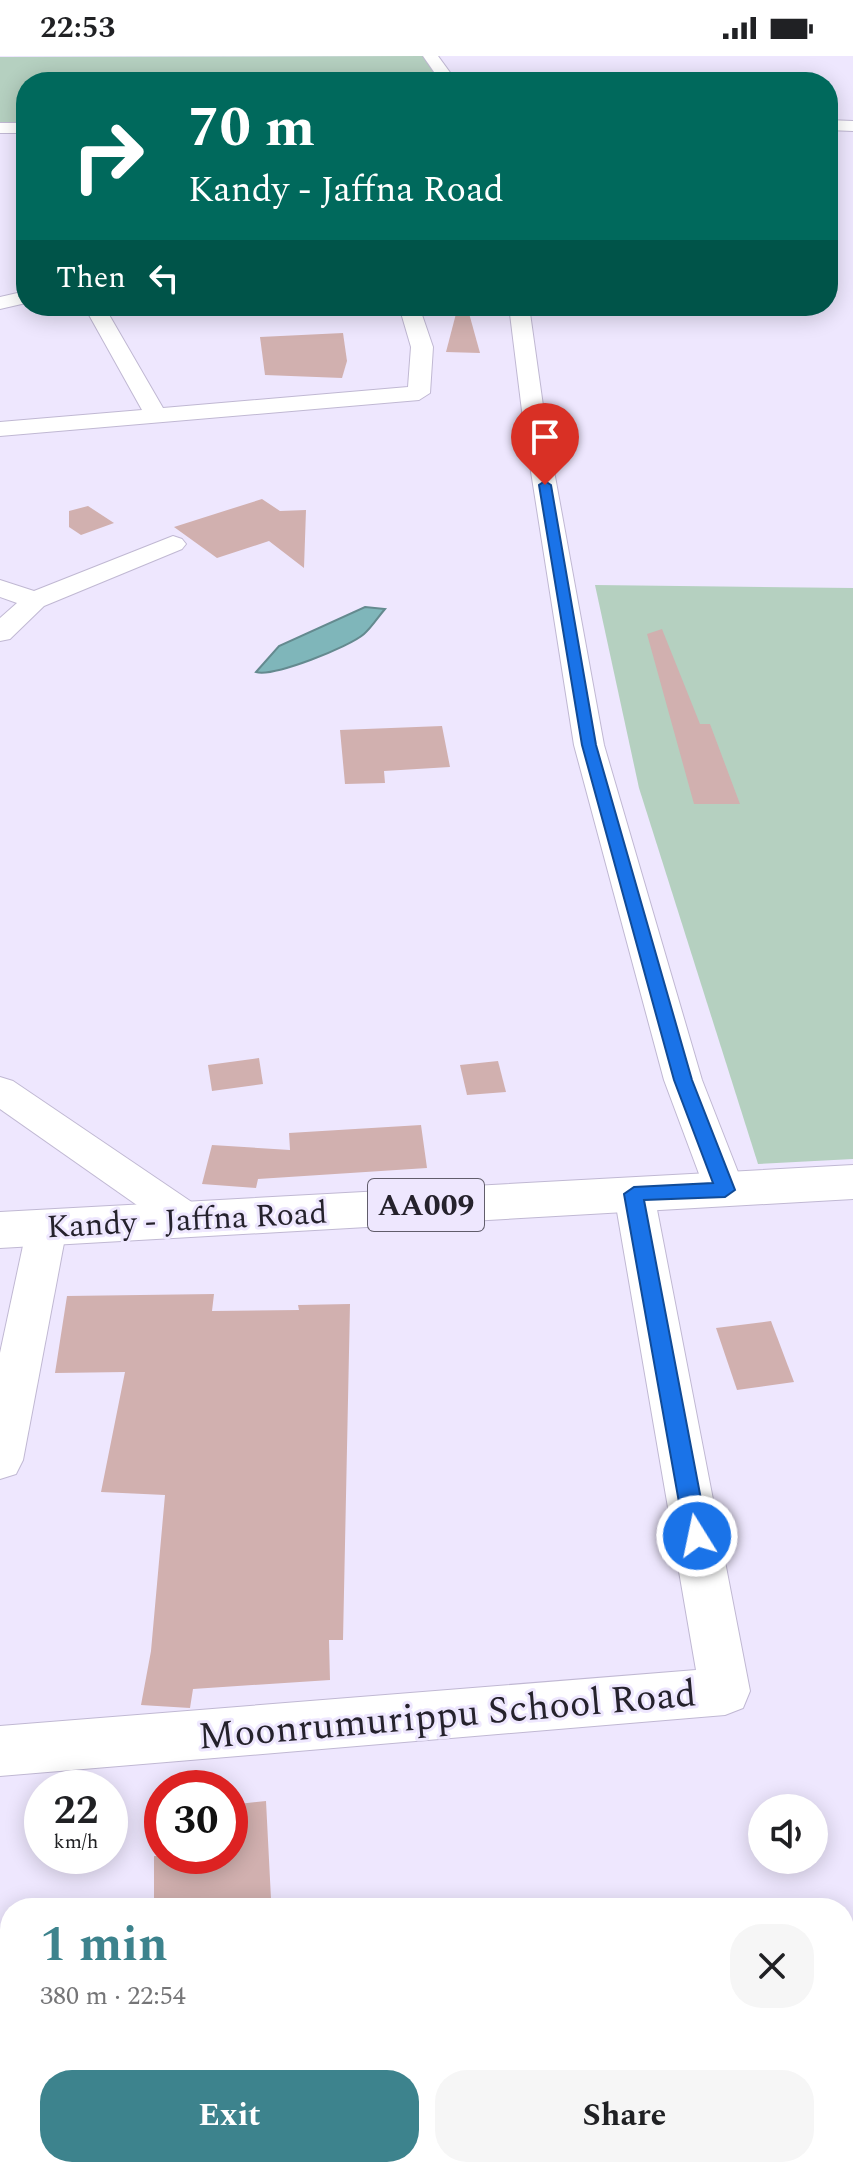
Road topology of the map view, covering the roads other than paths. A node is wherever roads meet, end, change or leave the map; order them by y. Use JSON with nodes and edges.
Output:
{"nodes":[{"id":1,"x":100,"y":316,"type":"edge"},
{"id":2,"x":412,"y":316,"type":"edge"},
{"id":3,"x":520,"y":316,"type":"edge"},
{"id":4,"x":156,"y":415,"type":"junction"},
{"id":5,"x":0,"y":429,"type":"edge"},
{"id":6,"x":173,"y":544,"type":"dead end"},
{"id":7,"x":0,"y":588,"type":"edge"},
{"id":8,"x":35,"y":600,"type":"junction"},
{"id":9,"x":0,"y":633,"type":"edge"},
{"id":10,"x":0,"y":1090,"type":"edge"},
{"id":11,"x":853,"y":1182,"type":"edge"},
{"id":12,"x":725,"y":1190,"type":"junction"},
{"id":13,"x":634,"y":1194,"type":"junction"},
{"id":14,"x":185,"y":1218,"type":"junction"},
{"id":15,"x":47,"y":1227,"type":"junction"},
{"id":16,"x":0,"y":1230,"type":"edge"},
{"id":17,"x":0,"y":1460,"type":"edge"},
{"id":18,"x":0,"y":1751,"type":"edge"}],
"edges":[{"from":1,"to":4,"type":"street"},
{"from":2,"to":4,"type":"street"},
{"from":3,"to":12,"type":"street"},
{"from":4,"to":5,"type":"street"},
{"from":6,"to":8,"type":"street"},
{"from":7,"to":8,"type":"street"},
{"from":8,"to":9,"type":"street"},
{"from":10,"to":14,"type":"street"},
{"from":11,"to":12,"type":"highway","name":"Kandy - Jaffna Road","number":"AA009"},
{"from":12,"to":13,"type":"highway","name":"Kandy - Jaffna Road","number":"AA009"},
{"from":13,"to":14,"type":"highway","name":"Kandy - Jaffna Road","number":"AA009"},
{"from":13,"to":18,"type":"street","name":"Moonrumurippu School Road"},
{"from":14,"to":15,"type":"highway","name":"Kandy - Jaffna Road","number":"AA009"},
{"from":15,"to":16,"type":"highway","name":"Kandy - Jaffna Road","number":"AA009"},
{"from":15,"to":17,"type":"street"}]}
